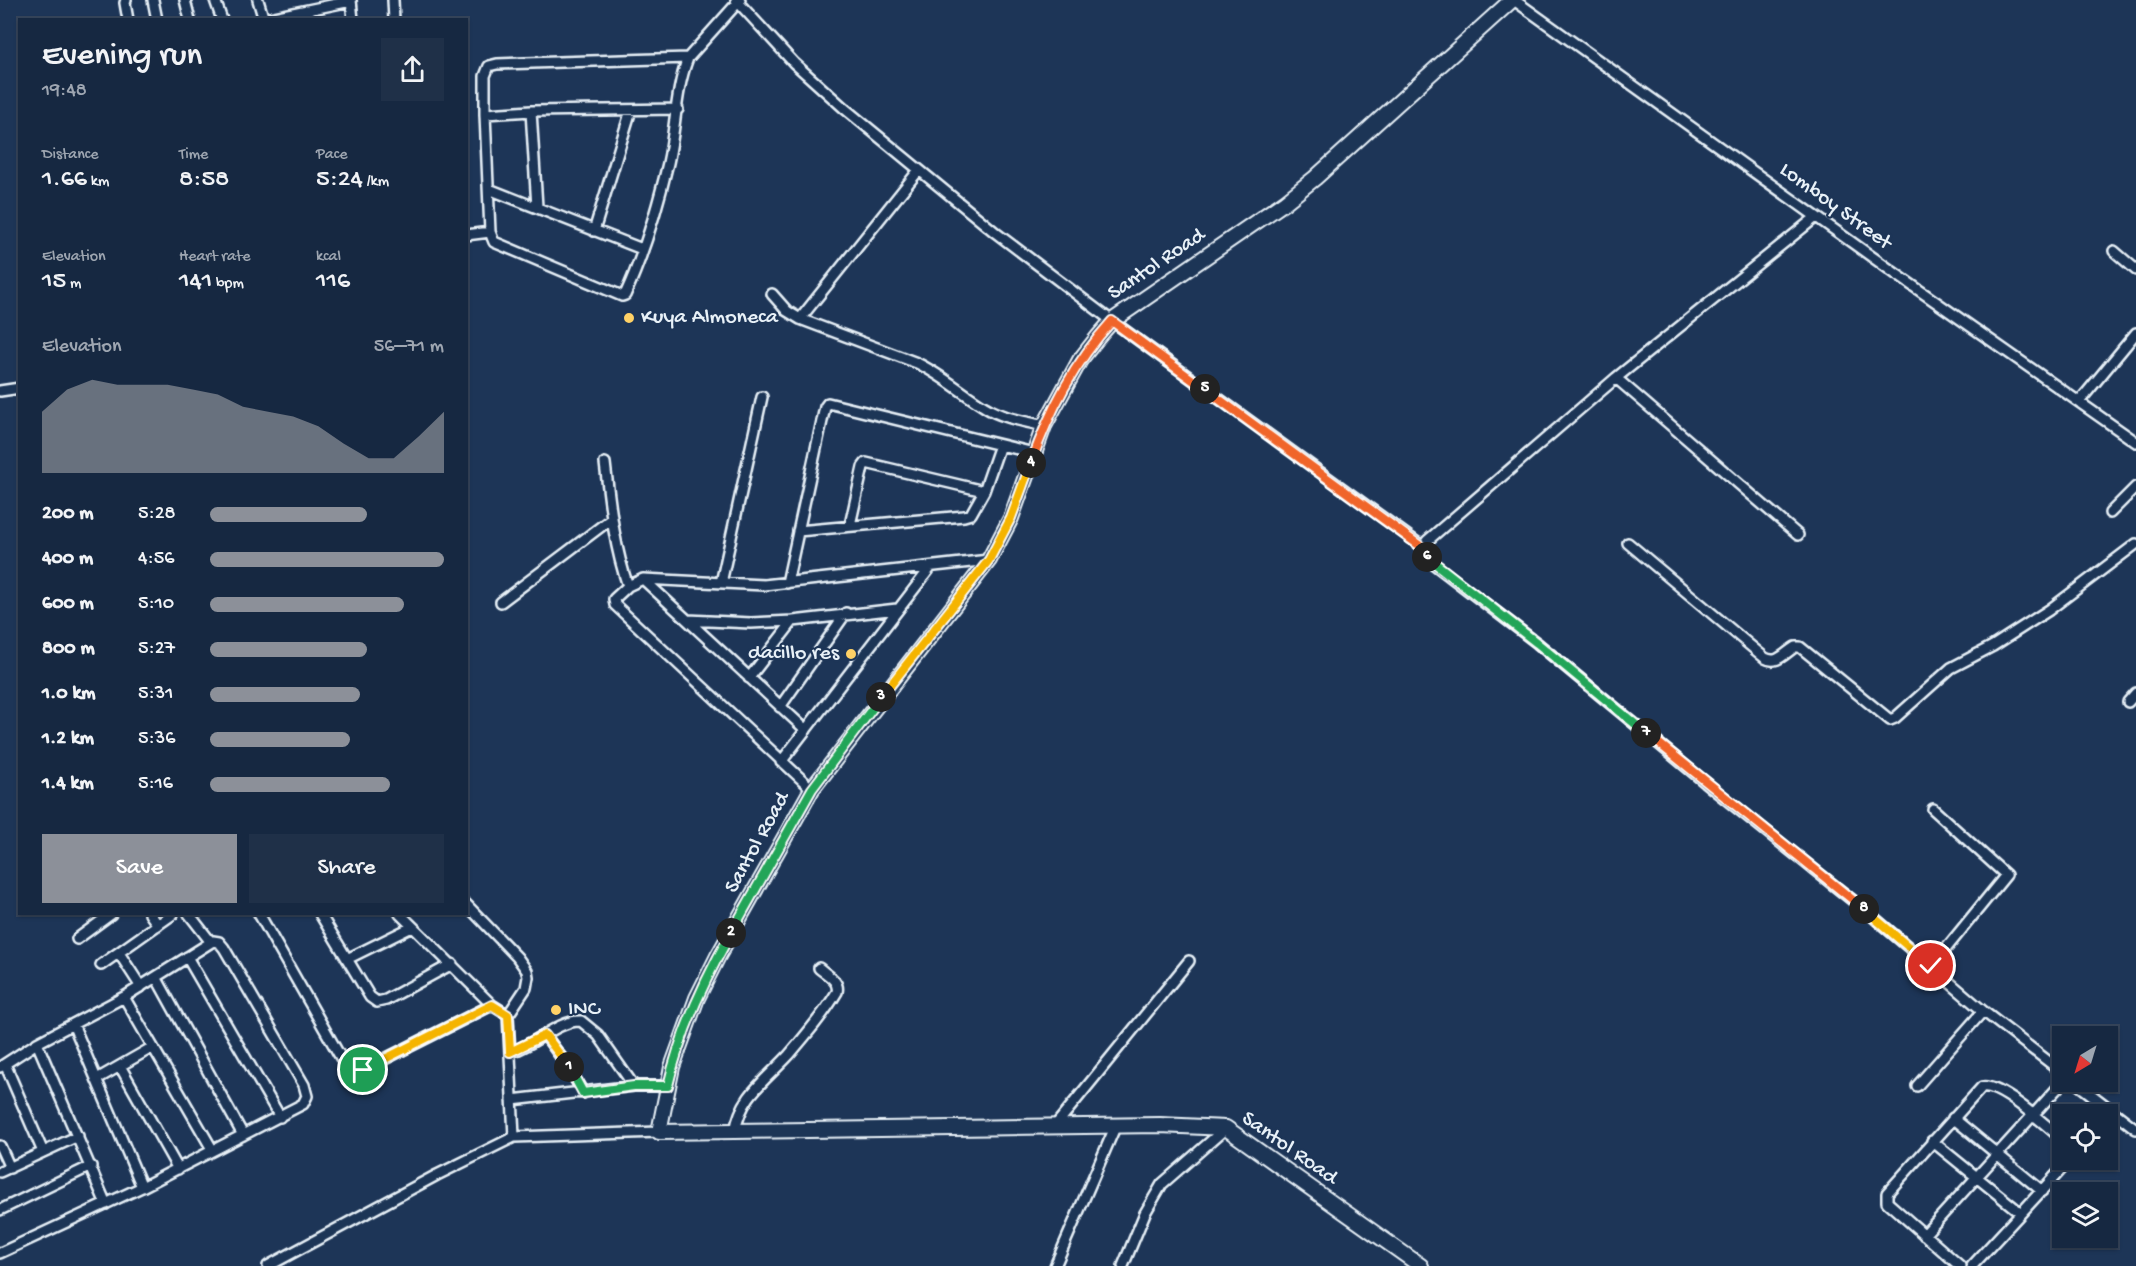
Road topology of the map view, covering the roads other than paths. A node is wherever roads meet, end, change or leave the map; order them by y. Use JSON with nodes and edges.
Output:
{"nodes":[{"id":1,"x":126,"y":0,"type":"edge"},
{"id":2,"x":153,"y":0,"type":"edge"},
{"id":3,"x":185,"y":0,"type":"edge"},
{"id":4,"x":215,"y":0,"type":"edge"},
{"id":5,"x":258,"y":0,"type":"edge"},
{"id":6,"x":393,"y":0,"type":"edge"},
{"id":7,"x":1513,"y":0,"type":"edge"},
{"id":8,"x":351,"y":1,"type":"edge"},
{"id":9,"x":738,"y":1,"type":"edge"},
{"id":10,"x":128,"y":18,"type":"edge"},
{"id":11,"x":157,"y":18,"type":"edge"},
{"id":12,"x":190,"y":18,"type":"edge"},
{"id":13,"x":221,"y":18,"type":"edge"},
{"id":14,"x":264,"y":18,"type":"edge"},
{"id":15,"x":269,"y":18,"type":"edge"},
{"id":16,"x":353,"y":18,"type":"edge"},
{"id":17,"x":394,"y":18,"type":"edge"},
{"id":18,"x":688,"y":58,"type":"junction"},
{"id":19,"x":678,"y":109,"type":"junction"},
{"id":20,"x":631,"y":110,"type":"junction"},
{"id":21,"x":531,"y":111,"type":"junction"},
{"id":22,"x":485,"y":114,"type":"junction"},
{"id":23,"x":919,"y":170,"type":"junction"},
{"id":24,"x":489,"y":189,"type":"junction"},
{"id":25,"x":537,"y":207,"type":"junction"},
{"id":26,"x":1816,"y":217,"type":"junction"},
{"id":27,"x":490,"y":231,"type":"junction"},
{"id":28,"x":594,"y":231,"type":"junction"},
{"id":29,"x":468,"y":235,"type":"edge"},
{"id":30,"x":642,"y":249,"type":"junction"},
{"id":31,"x":2114,"y":251,"type":"dead end"},
{"id":32,"x":2136,"y":270,"type":"edge"},
{"id":33,"x":772,"y":294,"type":"dead end"},
{"id":34,"x":800,"y":319,"type":"junction"},
{"id":35,"x":1112,"y":321,"type":"junction"},
{"id":36,"x":2136,"y":333,"type":"edge"},
{"id":37,"x":1616,"y":378,"type":"junction"},
{"id":38,"x":18,"y":388,"type":"edge"},
{"id":39,"x":0,"y":391,"type":"edge"},
{"id":40,"x":762,"y":397,"type":"dead end"},
{"id":41,"x":2079,"y":402,"type":"junction"},
{"id":42,"x":1044,"y":426,"type":"junction"},
{"id":43,"x":2136,"y":442,"type":"edge"},
{"id":44,"x":1000,"y":445,"type":"junction"},
{"id":45,"x":1034,"y":453,"type":"junction"},
{"id":46,"x":605,"y":464,"type":"dead end"},
{"id":47,"x":2136,"y":488,"type":"edge"},
{"id":48,"x":984,"y":491,"type":"junction"},
{"id":49,"x":2110,"y":513,"type":"dead end"},
{"id":50,"x":611,"y":519,"type":"junction"},
{"id":51,"x":850,"y":525,"type":"junction"},
{"id":52,"x":798,"y":531,"type":"junction"},
{"id":53,"x":1798,"y":535,"type":"dead end"},
{"id":54,"x":1628,"y":543,"type":"dead end"},
{"id":55,"x":2136,"y":544,"type":"edge"},
{"id":56,"x":1423,"y":548,"type":"junction"},
{"id":57,"x":989,"y":560,"type":"junction"},
{"id":58,"x":931,"y":567,"type":"junction"},
{"id":59,"x":643,"y":579,"type":"junction"},
{"id":60,"x":721,"y":583,"type":"junction"},
{"id":61,"x":787,"y":583,"type":"junction"},
{"id":62,"x":628,"y":586,"type":"junction"},
{"id":63,"x":501,"y":602,"type":"dead end"},
{"id":64,"x":897,"y":609,"type":"junction"},
{"id":65,"x":846,"y":613,"type":"junction"},
{"id":66,"x":688,"y":620,"type":"junction"},
{"id":67,"x":793,"y":621,"type":"junction"},
{"id":68,"x":749,"y":678,"type":"junction"},
{"id":69,"x":2136,"y":693,"type":"edge"},
{"id":70,"x":2128,"y":702,"type":"dead end"},
{"id":71,"x":780,"y":707,"type":"junction"},
{"id":72,"x":806,"y":730,"type":"junction"},
{"id":73,"x":781,"y":762,"type":"junction"},
{"id":74,"x":812,"y":789,"type":"junction"},
{"id":75,"x":1933,"y":809,"type":"dead end"},
{"id":76,"x":468,"y":906,"type":"edge"},
{"id":77,"x":110,"y":915,"type":"edge"},
{"id":78,"x":151,"y":915,"type":"edge"},
{"id":79,"x":172,"y":915,"type":"edge"},
{"id":80,"x":190,"y":915,"type":"edge"},
{"id":81,"x":261,"y":915,"type":"edge"},
{"id":82,"x":321,"y":915,"type":"edge"},
{"id":83,"x":401,"y":915,"type":"edge"},
{"id":84,"x":158,"y":925,"type":"junction"},
{"id":85,"x":412,"y":927,"type":"junction"},
{"id":86,"x":77,"y":939,"type":"dead end"},
{"id":87,"x":210,"y":941,"type":"junction"},
{"id":88,"x":119,"y":953,"type":"junction"},
{"id":89,"x":187,"y":957,"type":"junction"},
{"id":90,"x":347,"y":959,"type":"junction"},
{"id":91,"x":1189,"y":961,"type":"dead end"},
{"id":92,"x":452,"y":964,"type":"junction"},
{"id":93,"x":101,"y":965,"type":"dead end"},
{"id":94,"x":1931,"y":966,"type":"junction"},
{"id":95,"x":819,"y":968,"type":"dead end"},
{"id":96,"x":156,"y":978,"type":"junction"},
{"id":97,"x":141,"y":987,"type":"junction"},
{"id":98,"x":124,"y":997,"type":"junction"},
{"id":99,"x":492,"y":1005,"type":"junction"},
{"id":100,"x":1983,"y":1011,"type":"junction"},
{"id":101,"x":508,"y":1015,"type":"junction"},
{"id":102,"x":73,"y":1024,"type":"junction"},
{"id":103,"x":545,"y":1035,"type":"junction"},
{"id":104,"x":37,"y":1043,"type":"junction"},
{"id":105,"x":153,"y":1047,"type":"junction"},
{"id":106,"x":510,"y":1052,"type":"junction"},
{"id":107,"x":2052,"y":1064,"type":"edge"},
{"id":108,"x":2,"y":1066,"type":"edge"},
{"id":109,"x":120,"y":1066,"type":"junction"},
{"id":110,"x":97,"y":1079,"type":"junction"},
{"id":111,"x":634,"y":1086,"type":"junction"},
{"id":112,"x":668,"y":1086,"type":"junction"},
{"id":113,"x":1917,"y":1086,"type":"dead end"},
{"id":114,"x":2054,"y":1092,"type":"edge"},
{"id":115,"x":2088,"y":1092,"type":"edge"},
{"id":116,"x":583,"y":1093,"type":"junction"},
{"id":117,"x":512,"y":1100,"type":"junction"},
{"id":118,"x":2034,"y":1115,"type":"junction"},
{"id":119,"x":280,"y":1117,"type":"junction"},
{"id":120,"x":1953,"y":1118,"type":"junction"},
{"id":121,"x":1116,"y":1125,"type":"junction"},
{"id":122,"x":1054,"y":1126,"type":"junction"},
{"id":123,"x":1226,"y":1128,"type":"junction"},
{"id":124,"x":2136,"y":1129,"type":"edge"},
{"id":125,"x":2052,"y":1130,"type":"edge"},
{"id":126,"x":659,"y":1132,"type":"junction"},
{"id":127,"x":735,"y":1132,"type":"junction"},
{"id":128,"x":243,"y":1135,"type":"junction"},
{"id":129,"x":78,"y":1136,"type":"junction"},
{"id":130,"x":514,"y":1137,"type":"junction"},
{"id":131,"x":1932,"y":1142,"type":"junction"},
{"id":132,"x":0,"y":1146,"type":"edge"},
{"id":133,"x":212,"y":1149,"type":"junction"},
{"id":134,"x":43,"y":1152,"type":"junction"},
{"id":135,"x":1998,"y":1155,"type":"junction"},
{"id":136,"x":91,"y":1166,"type":"junction"},
{"id":137,"x":10,"y":1168,"type":"junction"},
{"id":138,"x":178,"y":1169,"type":"junction"},
{"id":139,"x":2061,"y":1170,"type":"edge"},
{"id":140,"x":0,"y":1172,"type":"edge"},
{"id":141,"x":1977,"y":1177,"type":"junction"},
{"id":142,"x":142,"y":1187,"type":"junction"},
{"id":143,"x":2042,"y":1191,"type":"junction"},
{"id":144,"x":106,"y":1203,"type":"junction"},
{"id":145,"x":0,"y":1210,"type":"edge"},
{"id":146,"x":2020,"y":1213,"type":"junction"},
{"id":147,"x":1924,"y":1235,"type":"junction"},
{"id":148,"x":0,"y":1253,"type":"edge"},
{"id":149,"x":268,"y":1266,"type":"edge"},
{"id":150,"x":1054,"y":1266,"type":"edge"},
{"id":151,"x":1124,"y":1266,"type":"edge"},
{"id":152,"x":1421,"y":1266,"type":"edge"},
{"id":153,"x":1960,"y":1266,"type":"edge"},
{"id":154,"x":1972,"y":1266,"type":"edge"}],
"edges":[{"from":1,"to":10,"type":"street"},
{"from":2,"to":11,"type":"street"},
{"from":3,"to":12,"type":"street"},
{"from":4,"to":13,"type":"street"},
{"from":5,"to":14,"type":"street"},
{"from":6,"to":17,"type":"street"},
{"from":7,"to":26,"type":"street","name":"Lomboy Street"},
{"from":7,"to":35,"type":"street","name":"Santol Road"},
{"from":8,"to":15,"type":"street"},
{"from":8,"to":16,"type":"street"},
{"from":9,"to":18,"type":"street"},
{"from":9,"to":23,"type":"street"},
{"from":18,"to":19,"type":"street"},
{"from":18,"to":22,"type":"street"},
{"from":19,"to":20,"type":"street"},
{"from":19,"to":30,"type":"street"},
{"from":20,"to":21,"type":"street"},
{"from":20,"to":28,"type":"street"},
{"from":21,"to":22,"type":"street"},
{"from":21,"to":25,"type":"street"},
{"from":22,"to":24,"type":"street"},
{"from":23,"to":34,"type":"street"},
{"from":23,"to":35,"type":"street"},
{"from":24,"to":25,"type":"street"},
{"from":24,"to":27,"type":"street"},
{"from":25,"to":28,"type":"street"},
{"from":26,"to":37,"type":"street"},
{"from":26,"to":41,"type":"street","name":"Lomboy Street"},
{"from":27,"to":29,"type":"street"},
{"from":27,"to":30,"type":"street"},
{"from":28,"to":30,"type":"street"},
{"from":31,"to":32,"type":"street"},
{"from":33,"to":34,"type":"street"},
{"from":34,"to":42,"type":"street"},
{"from":35,"to":42,"type":"street","name":"Santol Road"},
{"from":35,"to":56,"type":"street"},
{"from":36,"to":41,"type":"street"},
{"from":37,"to":53,"type":"street"},
{"from":37,"to":56,"type":"street"},
{"from":38,"to":39,"type":"street"},
{"from":40,"to":60,"type":"street"},
{"from":41,"to":43,"type":"street","name":"Lomboy Street"},
{"from":42,"to":45,"type":"street","name":"Santol Road"},
{"from":44,"to":45,"type":"street"},
{"from":44,"to":48,"type":"street"},
{"from":44,"to":52,"type":"street"},
{"from":45,"to":57,"type":"street","name":"Santol Road"},
{"from":46,"to":50,"type":"street"},
{"from":47,"to":49,"type":"street"},
{"from":48,"to":51,"type":"street"},
{"from":48,"to":51,"type":"street"},
{"from":50,"to":62,"type":"street"},
{"from":50,"to":63,"type":"street"},
{"from":51,"to":52,"type":"street"},
{"from":52,"to":61,"type":"street"},
{"from":54,"to":55,"type":"street"},
{"from":56,"to":94,"type":"street"},
{"from":57,"to":58,"type":"street"},
{"from":57,"to":74,"type":"street","name":"Santol Road"},
{"from":58,"to":61,"type":"street"},
{"from":58,"to":64,"type":"street"},
{"from":59,"to":60,"type":"street"},
{"from":59,"to":62,"type":"street"},
{"from":59,"to":66,"type":"street"},
{"from":60,"to":61,"type":"street"},
{"from":62,"to":73,"type":"street"},
{"from":64,"to":65,"type":"street"},
{"from":64,"to":72,"type":"street"},
{"from":65,"to":67,"type":"street"},
{"from":65,"to":71,"type":"street"},
{"from":66,"to":67,"type":"street"},
{"from":66,"to":68,"type":"street"},
{"from":67,"to":68,"type":"street"},
{"from":68,"to":71,"type":"street"},
{"from":69,"to":70,"type":"street"},
{"from":71,"to":72,"type":"street"},
{"from":72,"to":73,"type":"street"},
{"from":73,"to":74,"type":"street"},
{"from":74,"to":112,"type":"street","name":"Santol Road"},
{"from":75,"to":94,"type":"street"},
{"from":76,"to":101,"type":"street"},
{"from":77,"to":86,"type":"street"},
{"from":78,"to":84,"type":"street"},
{"from":79,"to":84,"type":"street"},
{"from":80,"to":87,"type":"street"},
{"from":81,"to":99,"type":"street"},
{"from":82,"to":90,"type":"street"},
{"from":83,"to":85,"type":"street"},
{"from":84,"to":88,"type":"street"},
{"from":85,"to":90,"type":"street"},
{"from":85,"to":92,"type":"street"},
{"from":87,"to":89,"type":"street"},
{"from":87,"to":119,"type":"street"},
{"from":88,"to":93,"type":"street"},
{"from":88,"to":97,"type":"street"},
{"from":89,"to":96,"type":"street"},
{"from":89,"to":119,"type":"street"},
{"from":90,"to":92,"type":"street"},
{"from":91,"to":122,"type":"street"},
{"from":92,"to":99,"type":"street"},
{"from":94,"to":100,"type":"street"},
{"from":95,"to":127,"type":"street"},
{"from":96,"to":97,"type":"street"},
{"from":96,"to":128,"type":"street"},
{"from":97,"to":98,"type":"street"},
{"from":98,"to":102,"type":"street"},
{"from":98,"to":105,"type":"street"},
{"from":99,"to":101,"type":"street"},
{"from":100,"to":107,"type":"street"},
{"from":100,"to":113,"type":"street"},
{"from":101,"to":106,"type":"street"},
{"from":102,"to":104,"type":"street"},
{"from":102,"to":110,"type":"street"},
{"from":103,"to":106,"type":"street"},
{"from":103,"to":111,"type":"street"},
{"from":103,"to":116,"type":"street"},
{"from":104,"to":108,"type":"street"},
{"from":104,"to":129,"type":"street"},
{"from":105,"to":109,"type":"street"},
{"from":105,"to":133,"type":"street"},
{"from":106,"to":117,"type":"street"},
{"from":108,"to":134,"type":"street"},
{"from":109,"to":110,"type":"street"},
{"from":109,"to":138,"type":"street"},
{"from":110,"to":142,"type":"street"},
{"from":111,"to":112,"type":"street"},
{"from":111,"to":116,"type":"street"},
{"from":112,"to":126,"type":"street","name":"Santol Road"},
{"from":114,"to":118,"type":"street"},
{"from":115,"to":124,"type":"street"},
{"from":116,"to":117,"type":"street"},
{"from":117,"to":130,"type":"street"},
{"from":118,"to":120,"type":"street"},
{"from":118,"to":125,"type":"street"},
{"from":118,"to":135,"type":"street"},
{"from":119,"to":128,"type":"street"},
{"from":120,"to":131,"type":"street"},
{"from":120,"to":135,"type":"street"},
{"from":121,"to":122,"type":"street","name":"Santol Road"},
{"from":121,"to":123,"type":"street","name":"Santol Road"},
{"from":121,"to":150,"type":"street"},
{"from":122,"to":127,"type":"street","name":"Santol Road"},
{"from":123,"to":151,"type":"street"},
{"from":123,"to":152,"type":"street","name":"Santol Road"},
{"from":126,"to":127,"type":"street","name":"Santol Road"},
{"from":126,"to":130,"type":"street"},
{"from":128,"to":133,"type":"street"},
{"from":129,"to":134,"type":"street"},
{"from":129,"to":136,"type":"street"},
{"from":130,"to":149,"type":"street"},
{"from":131,"to":141,"type":"street"},
{"from":131,"to":147,"type":"street"},
{"from":132,"to":137,"type":"street"},
{"from":133,"to":138,"type":"street"},
{"from":134,"to":137,"type":"street"},
{"from":135,"to":141,"type":"street"},
{"from":135,"to":143,"type":"street"},
{"from":136,"to":144,"type":"street"},
{"from":136,"to":145,"type":"street"},
{"from":137,"to":140,"type":"street"},
{"from":138,"to":142,"type":"street"},
{"from":139,"to":143,"type":"street"},
{"from":141,"to":146,"type":"street"},
{"from":141,"to":147,"type":"street"},
{"from":142,"to":144,"type":"street"},
{"from":143,"to":146,"type":"street"},
{"from":144,"to":148,"type":"street"},
{"from":146,"to":154,"type":"street"},
{"from":147,"to":153,"type":"street"}]}
